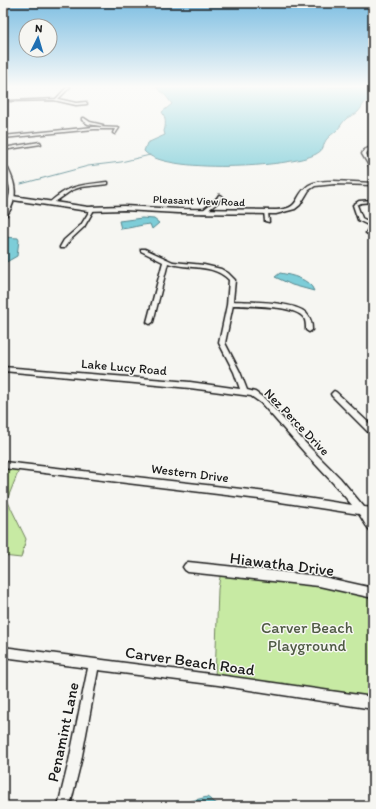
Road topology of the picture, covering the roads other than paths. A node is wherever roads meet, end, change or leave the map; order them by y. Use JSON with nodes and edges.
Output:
{"nodes":[{"id":1,"x":103,"y":125,"type":"edge"},
{"id":2,"x":108,"y":127,"type":"junction"},
{"id":3,"x":59,"y":128,"type":"dead end"},
{"id":4,"x":55,"y":132,"type":"junction"},
{"id":5,"x":115,"y":133,"type":"dead end"},
{"id":6,"x":3,"y":137,"type":"edge"},
{"id":7,"x":40,"y":143,"type":"dead end"},
{"id":8,"x":373,"y":147,"type":"edge"},
{"id":9,"x":3,"y":149,"type":"edge"},
{"id":10,"x":3,"y":164,"type":"edge"},
{"id":11,"x":373,"y":170,"type":"edge"},
{"id":12,"x":372,"y":182,"type":"edge"},
{"id":13,"x":107,"y":183,"type":"dead end"},
{"id":14,"x":220,"y":196,"type":"dead end"},
{"id":15,"x":13,"y":198,"type":"junction"},
{"id":16,"x":373,"y":201,"type":"edge"},
{"id":17,"x":51,"y":203,"type":"junction"},
{"id":18,"x":93,"y":208,"type":"junction"},
{"id":19,"x":204,"y":212,"type":"junction"},
{"id":20,"x":266,"y":212,"type":"junction"},
{"id":21,"x":3,"y":216,"type":"edge"},
{"id":22,"x":267,"y":221,"type":"dead end"},
{"id":23,"x":373,"y":226,"type":"edge"},
{"id":24,"x":368,"y":233,"type":"dead end"},
{"id":25,"x":62,"y":247,"type":"dead end"},
{"id":26,"x":143,"y":250,"type":"dead end"},
{"id":27,"x":166,"y":260,"type":"junction"},
{"id":28,"x":230,"y":303,"type":"junction"},
{"id":29,"x":150,"y":322,"type":"dead end"},
{"id":30,"x":309,"y":330,"type":"dead end"},
{"id":31,"x":3,"y":369,"type":"edge"},
{"id":32,"x":244,"y":392,"type":"junction"},
{"id":33,"x":334,"y":394,"type":"dead end"},
{"id":34,"x":373,"y":432,"type":"edge"},
{"id":35,"x":4,"y":465,"type":"edge"},
{"id":36,"x":362,"y":511,"type":"junction"},
{"id":37,"x":373,"y":512,"type":"edge"},
{"id":38,"x":373,"y":528,"type":"edge"},
{"id":39,"x":188,"y":567,"type":"dead end"},
{"id":40,"x":373,"y":593,"type":"edge"},
{"id":41,"x":3,"y":652,"type":"edge"},
{"id":42,"x":94,"y":664,"type":"junction"},
{"id":43,"x":373,"y":703,"type":"edge"},
{"id":44,"x":64,"y":806,"type":"edge"}],
"edges":[{"from":1,"to":2,"type":"street"},
{"from":2,"to":4,"type":"street"},
{"from":2,"to":5,"type":"street"},
{"from":3,"to":4,"type":"street"},
{"from":4,"to":6,"type":"street"},
{"from":7,"to":9,"type":"street"},
{"from":8,"to":11,"type":"street"},
{"from":10,"to":15,"type":"main road"},
{"from":12,"to":20,"type":"street","name":"Pleasant View Road"},
{"from":13,"to":17,"type":"street"},
{"from":14,"to":19,"type":"street"},
{"from":15,"to":17,"type":"street","name":"Pleasant View Road"},
{"from":15,"to":21,"type":"main road"},
{"from":16,"to":23,"type":"street"},
{"from":17,"to":18,"type":"street","name":"Pleasant View Road"},
{"from":18,"to":19,"type":"street","name":"Pleasant View Road"},
{"from":18,"to":25,"type":"street"},
{"from":19,"to":20,"type":"street","name":"Pleasant View Road"},
{"from":20,"to":22,"type":"street"},
{"from":23,"to":24,"type":"street"},
{"from":26,"to":27,"type":"street","name":"Nez Perce Drive"},
{"from":27,"to":28,"type":"street","name":"Nez Perce Drive"},
{"from":27,"to":29,"type":"street"},
{"from":28,"to":30,"type":"street"},
{"from":28,"to":32,"type":"street","name":"Nez Perce Drive"},
{"from":31,"to":32,"type":"street","name":"Lake Lucy Road"},
{"from":32,"to":36,"type":"street","name":"Nez Perce Drive"},
{"from":33,"to":34,"type":"street"},
{"from":35,"to":36,"type":"street","name":"Western Drive"},
{"from":36,"to":37,"type":"street","name":"Western Drive"},
{"from":36,"to":38,"type":"street","name":"Nez Perce Drive"},
{"from":39,"to":40,"type":"street","name":"Hiawatha Drive"},
{"from":41,"to":42,"type":"street","name":"Carver Beach Road"},
{"from":42,"to":43,"type":"street","name":"Carver Beach Road"},
{"from":42,"to":44,"type":"street","name":"Penamint Lane"}]}
